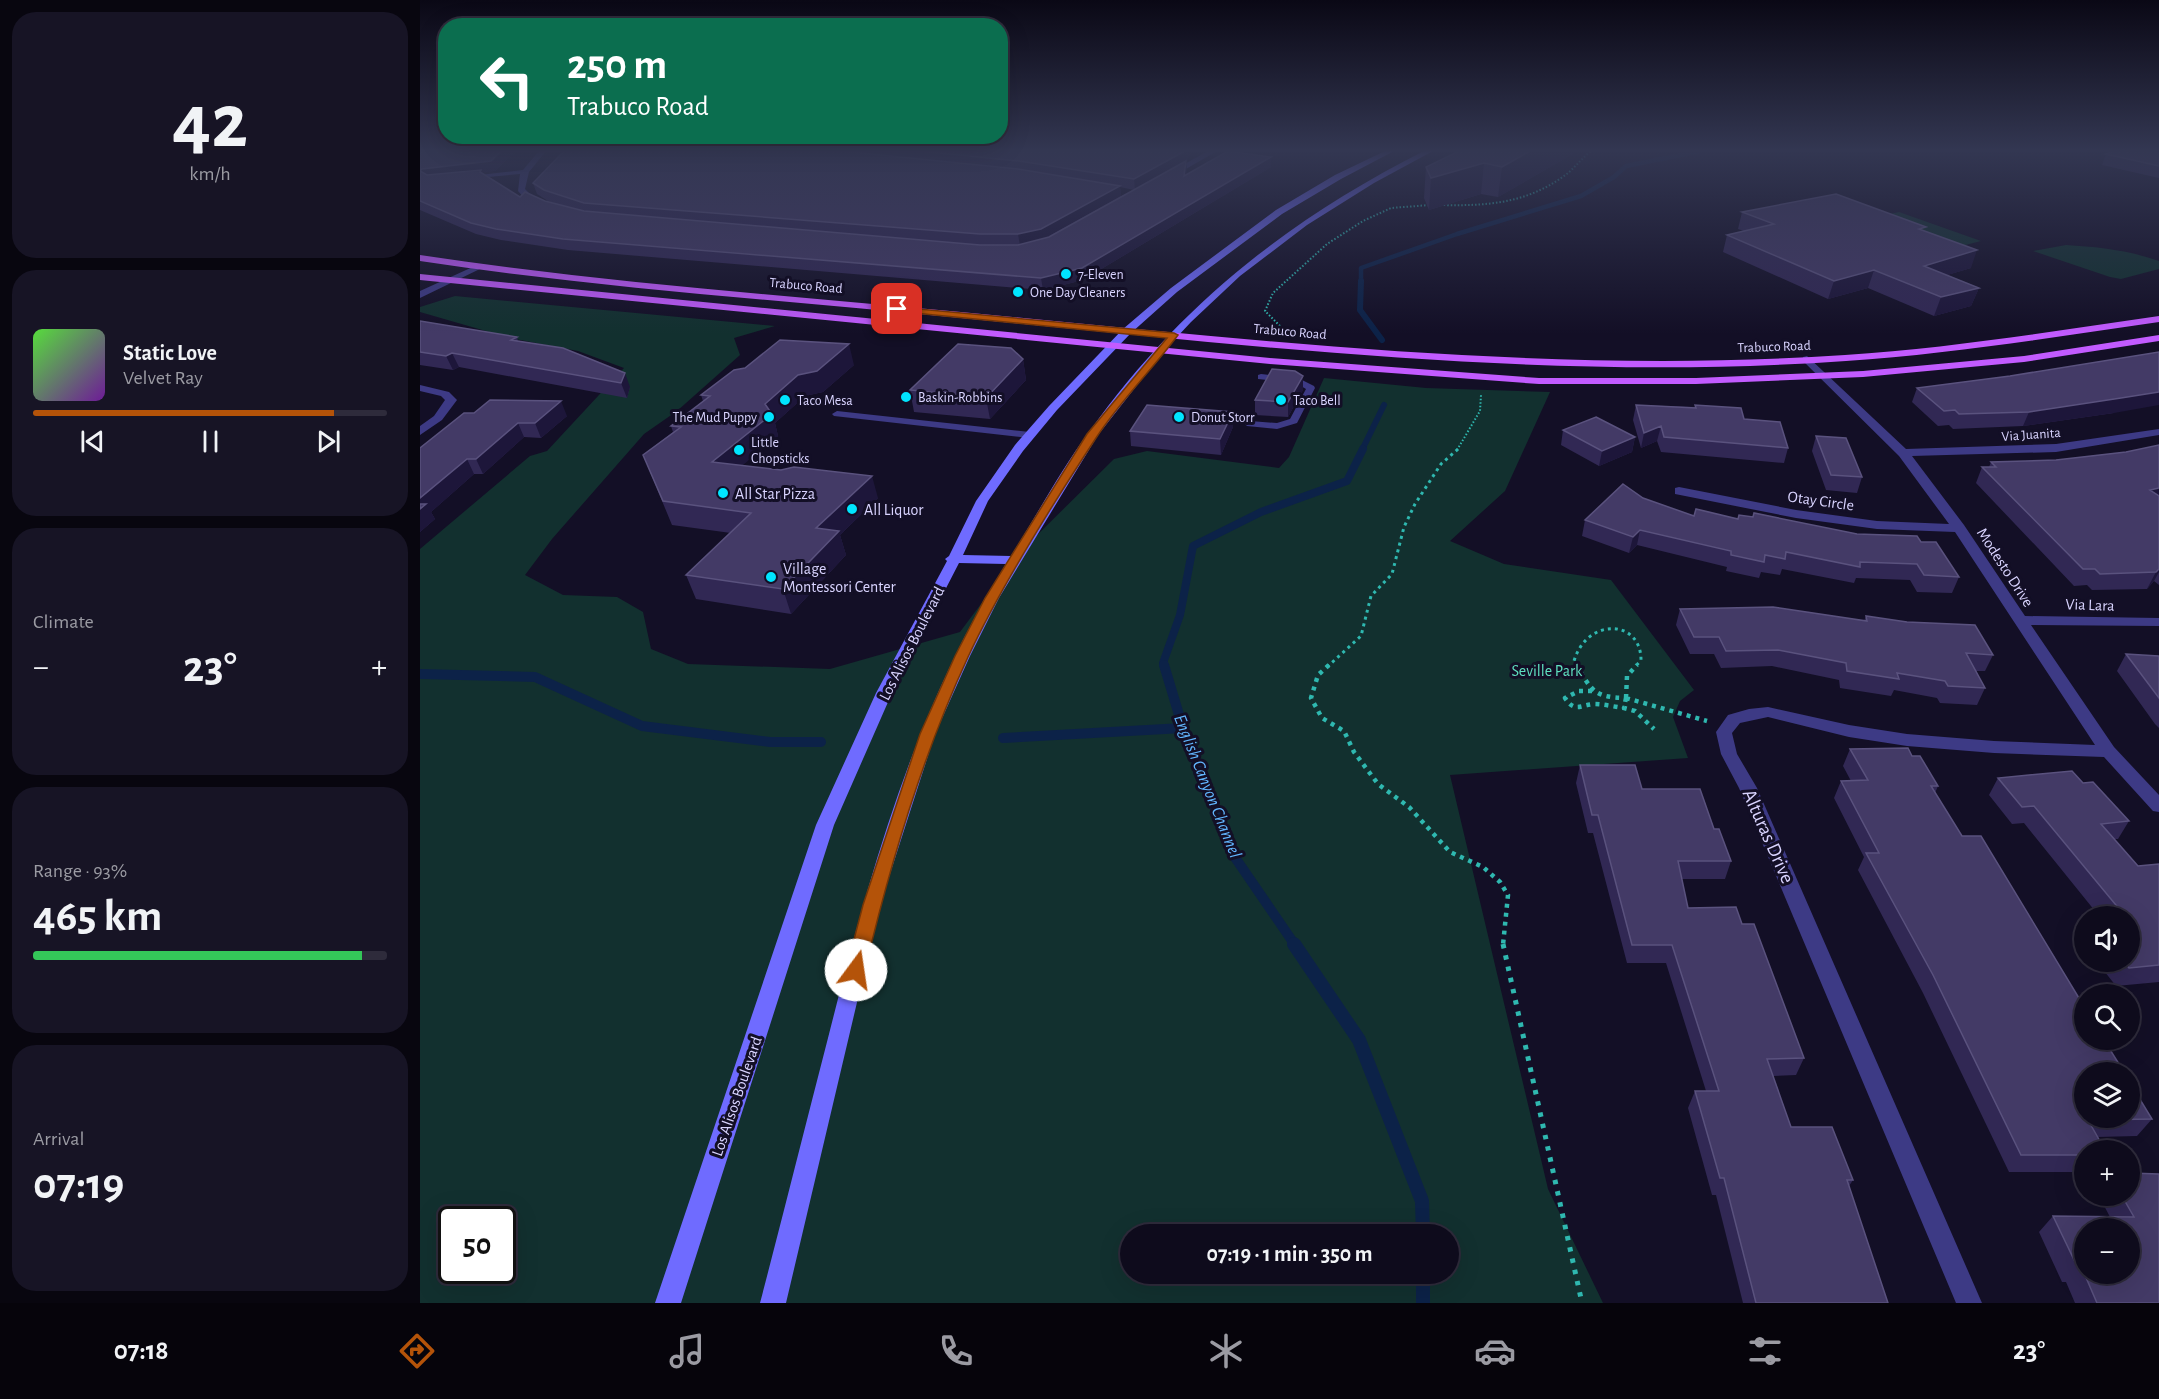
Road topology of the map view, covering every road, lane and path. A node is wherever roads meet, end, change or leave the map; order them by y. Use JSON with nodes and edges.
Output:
{"nodes":[{"id":1,"x":1280,"y":212,"type":"edge"},
{"id":2,"x":1322,"y":212,"type":"edge"},
{"id":3,"x":1382,"y":212,"type":"edge"},
{"id":4,"x":420,"y":258,"type":"edge"},
{"id":5,"x":480,"y":267,"type":"junction"},
{"id":6,"x":420,"y":277,"type":"edge"},
{"id":7,"x":449,"y":282,"type":"junction"},
{"id":8,"x":420,"y":295,"type":"edge"},
{"id":9,"x":2159,"y":319,"type":"edge"},
{"id":10,"x":1127,"y":331,"type":"junction"},
{"id":11,"x":1174,"y":335,"type":"junction"},
{"id":12,"x":2159,"y":338,"type":"edge"},
{"id":13,"x":1276,"y":345,"type":"junction"},
{"id":14,"x":1114,"y":346,"type":"junction"},
{"id":15,"x":1159,"y":350,"type":"junction"},
{"id":16,"x":1807,"y":359,"type":"junction"},
{"id":17,"x":1261,"y":377,"type":"dead end"},
{"id":18,"x":1826,"y":377,"type":"junction"},
{"id":19,"x":1481,"y":387,"type":"dead end"},
{"id":20,"x":420,"y":388,"type":"edge"},
{"id":21,"x":837,"y":414,"type":"dead end"},
{"id":22,"x":1250,"y":424,"type":"dead end"},
{"id":23,"x":420,"y":432,"type":"edge"},
{"id":24,"x":2159,"y":432,"type":"edge"},
{"id":25,"x":1030,"y":435,"type":"junction"},
{"id":26,"x":1903,"y":453,"type":"junction"},
{"id":27,"x":1679,"y":491,"type":"dead end"},
{"id":28,"x":1959,"y":528,"type":"junction"},
{"id":29,"x":952,"y":559,"type":"junction"},
{"id":30,"x":1015,"y":560,"type":"junction"},
{"id":31,"x":2019,"y":620,"type":"junction"},
{"id":32,"x":2159,"y":622,"type":"edge"},
{"id":33,"x":1592,"y":691,"type":"junction"},
{"id":34,"x":1627,"y":698,"type":"junction"},
{"id":35,"x":1624,"y":708,"type":"junction"},
{"id":36,"x":1684,"y":716,"type":"dead end"},
{"id":37,"x":1654,"y":729,"type":"dead end"},
{"id":38,"x":2108,"y":751,"type":"junction"},
{"id":39,"x":2159,"y":806,"type":"edge"},
{"id":40,"x":668,"y":1303,"type":"edge"},
{"id":41,"x":773,"y":1303,"type":"edge"},
{"id":42,"x":1582,"y":1303,"type":"edge"},
{"id":43,"x":1969,"y":1303,"type":"edge"}],
"edges":[{"from":1,"to":10,"type":"main road","name":"Los Alisos Boulevard"},
{"from":2,"to":11,"type":"main road"},
{"from":3,"to":13,"type":"path"},
{"from":4,"to":5,"type":"main road","name":"Trabuco Road"},
{"from":5,"to":7,"type":"street"},
{"from":5,"to":10,"type":"main road","name":"Trabuco Road"},
{"from":6,"to":7,"type":"main road","name":"Trabuco Road"},
{"from":7,"to":8,"type":"street"},
{"from":7,"to":14,"type":"main road","name":"Trabuco Road"},
{"from":9,"to":16,"type":"main road","name":"Trabuco Road"},
{"from":10,"to":11,"type":"main road","name":"Trabuco Road"},
{"from":10,"to":14,"type":"main road","name":"Los Alisos Boulevard"},
{"from":11,"to":13,"type":"main road","name":"Trabuco Road"},
{"from":11,"to":15,"type":"main road"},
{"from":12,"to":18,"type":"main road","name":"Trabuco Road"},
{"from":13,"to":16,"type":"main road","name":"Trabuco Road"},
{"from":14,"to":15,"type":"main road","name":"Trabuco Road"},
{"from":14,"to":25,"type":"main road","name":"Los Alisos Boulevard"},
{"from":15,"to":18,"type":"main road","name":"Trabuco Road"},
{"from":15,"to":30,"type":"main road"},
{"from":16,"to":18,"type":"street","name":"Modesto Drive"},
{"from":17,"to":22,"type":"lane"},
{"from":18,"to":26,"type":"street","name":"Modesto Drive"},
{"from":19,"to":42,"type":"path"},
{"from":20,"to":23,"type":"street"},
{"from":21,"to":25,"type":"lane"},
{"from":24,"to":26,"type":"street","name":"Via Juanita"},
{"from":25,"to":29,"type":"main road","name":"Los Alisos Boulevard"},
{"from":26,"to":28,"type":"street","name":"Modesto Drive"},
{"from":27,"to":28,"type":"street","name":"Otay Circle"},
{"from":28,"to":31,"type":"street","name":"Modesto Drive"},
{"from":29,"to":30,"type":"main road"},
{"from":29,"to":40,"type":"main road","name":"Los Alisos Boulevard"},
{"from":30,"to":41,"type":"main road"},
{"from":31,"to":32,"type":"street","name":"Via Lara"},
{"from":31,"to":38,"type":"street","name":"Modesto Drive"},
{"from":33,"to":34,"type":"path"},
{"from":33,"to":34,"type":"path"},
{"from":33,"to":35,"type":"path"},
{"from":34,"to":35,"type":"path"},
{"from":34,"to":36,"type":"path"},
{"from":35,"to":37,"type":"path"},
{"from":38,"to":39,"type":"street","name":"Modesto Drive"},
{"from":38,"to":43,"type":"street","name":"Alturas Drive"}]}
